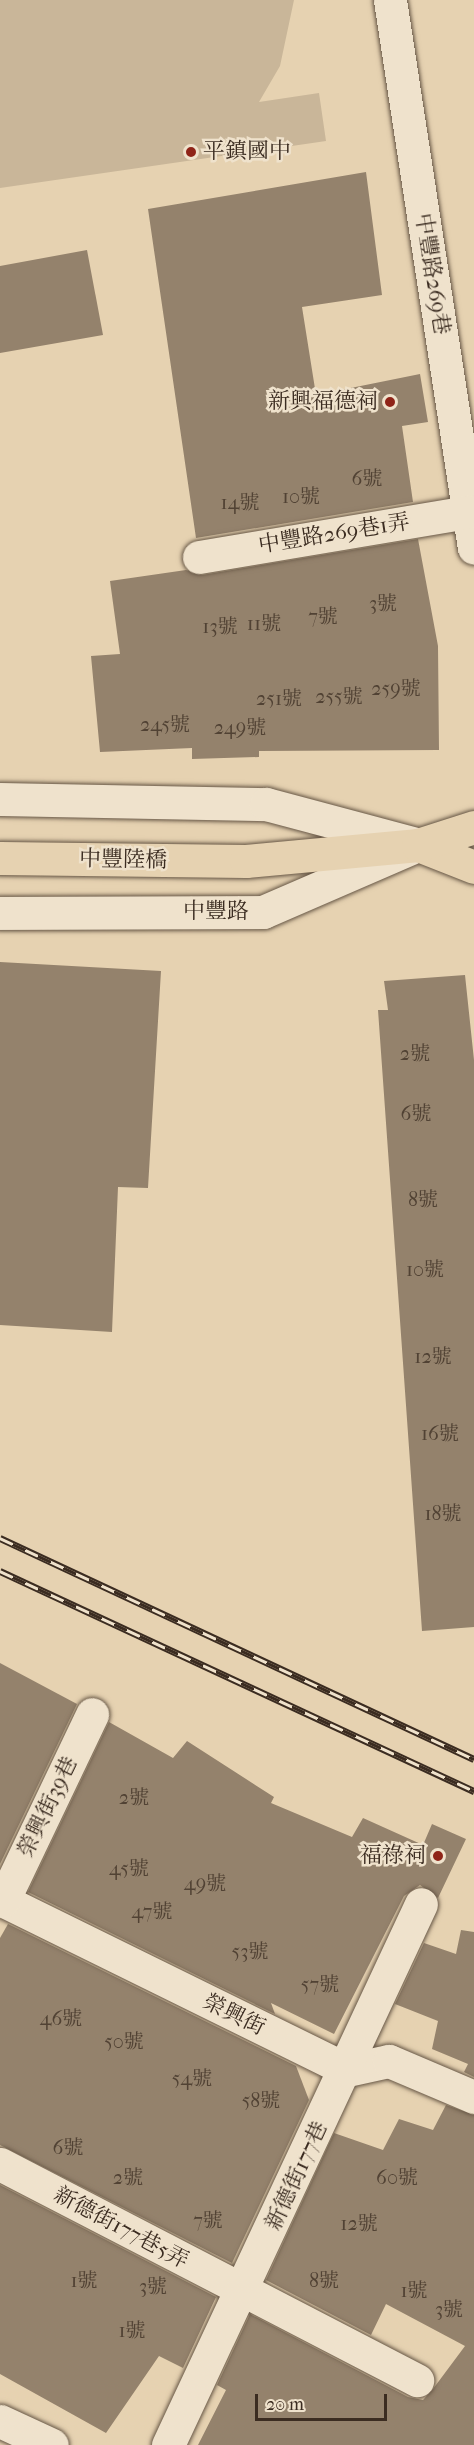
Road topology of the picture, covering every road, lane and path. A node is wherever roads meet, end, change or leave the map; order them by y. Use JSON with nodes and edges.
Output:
{"nodes":[{"id":1,"x":390,"y":0,"type":"edge"},
{"id":2,"x":469,"y":512,"type":"junction"},
{"id":3,"x":474,"y":548,"type":"edge"},
{"id":4,"x":199,"y":557,"type":"dead end"},
{"id":5,"x":0,"y":799,"type":"edge"},
{"id":6,"x":474,"y":827,"type":"edge"},
{"id":7,"x":418,"y":845,"type":"junction"},
{"id":8,"x":0,"y":858,"type":"edge"},
{"id":9,"x":246,"y":861,"type":"joint"},
{"id":10,"x":474,"y":867,"type":"edge"},
{"id":11,"x":0,"y":913,"type":"edge"},
{"id":12,"x":93,"y":1714,"type":"dead end"},
{"id":13,"x":1,"y":1900,"type":"edge"},
{"id":14,"x":421,"y":1904,"type":"dead end"},
{"id":15,"x":347,"y":2070,"type":"junction"},
{"id":16,"x":474,"y":2097,"type":"edge"},
{"id":17,"x":0,"y":2164,"type":"edge"},
{"id":18,"x":242,"y":2291,"type":"junction"},
{"id":19,"x":417,"y":2380,"type":"dead end"},
{"id":20,"x":0,"y":2421,"type":"edge"},
{"id":21,"x":52,"y":2445,"type":"edge"},
{"id":22,"x":168,"y":2445,"type":"edge"}],
"edges":[{"from":1,"to":2,"type":"lane","name":"中豐路269巷"},
{"from":2,"to":3,"type":"lane","name":"中豐路269巷"},
{"from":2,"to":4,"type":"lane","name":"中豐路269巷1弄"},
{"from":5,"to":7,"type":"lane"},
{"from":6,"to":7,"type":"main road","name":"中豐路"},
{"from":7,"to":9,"type":"main road","name":"中豐路"},
{"from":7,"to":10,"type":"main road","name":"中豐路"},
{"from":7,"to":11,"type":"lane","name":"中豐路"},
{"from":8,"to":9,"type":"main road","name":"中豐陸橋"},
{"from":12,"to":13,"type":"lane","name":"榮興街39巷"},
{"from":13,"to":15,"type":"lane","name":"榮興街"},
{"from":14,"to":15,"type":"lane","name":"新德街177巷"},
{"from":15,"to":16,"type":"lane"},
{"from":15,"to":18,"type":"lane","name":"新德街177巷"},
{"from":17,"to":18,"type":"lane","name":"新德街177巷5弄"},
{"from":18,"to":19,"type":"lane","name":"新德街177巷5弄"},
{"from":18,"to":22,"type":"lane","name":"新德街177巷"},
{"from":20,"to":21,"type":"lane"}]}
